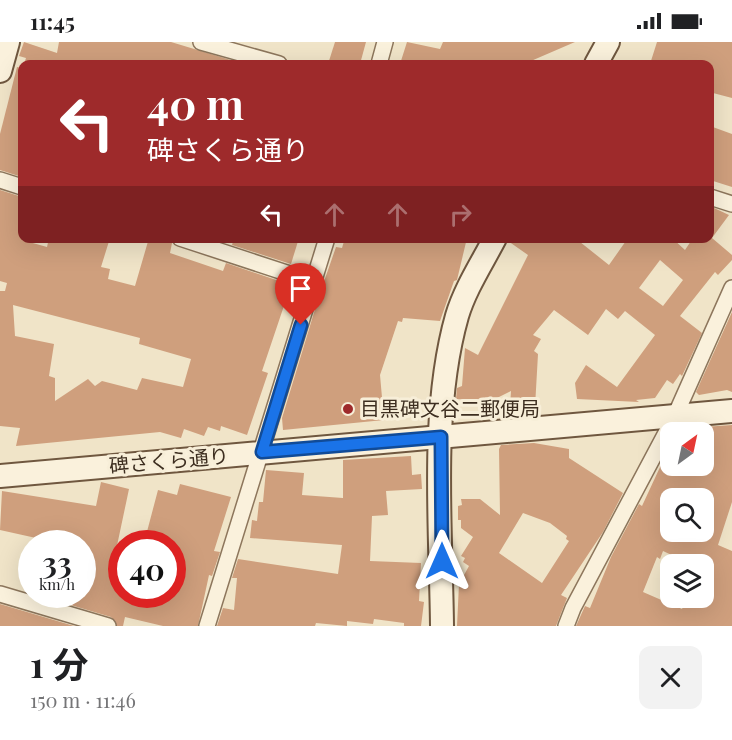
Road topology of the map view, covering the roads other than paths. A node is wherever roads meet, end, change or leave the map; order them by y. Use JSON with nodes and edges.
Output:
{"nodes":[{"id":1,"x":8,"y":42,"type":"edge"},
{"id":2,"x":201,"y":42,"type":"edge"},
{"id":3,"x":386,"y":42,"type":"edge"},
{"id":4,"x":608,"y":42,"type":"edge"},
{"id":5,"x":265,"y":60,"type":"edge"},
{"id":6,"x":379,"y":60,"type":"edge"},
{"id":7,"x":598,"y":60,"type":"edge"},
{"id":8,"x":0,"y":71,"type":"edge"},
{"id":9,"x":0,"y":180,"type":"edge"},
{"id":10,"x":18,"y":187,"type":"edge"},
{"id":11,"x":714,"y":198,"type":"edge"},
{"id":12,"x":732,"y":204,"type":"edge"},
{"id":13,"x":195,"y":243,"type":"edge"},
{"id":14,"x":326,"y":243,"type":"edge"},
{"id":15,"x":493,"y":243,"type":"edge"},
{"id":16,"x":314,"y":282,"type":"junction"},
{"id":17,"x":732,"y":288,"type":"edge"},
{"id":18,"x":732,"y":411,"type":"edge"},
{"id":19,"x":675,"y":416,"type":"junction"},
{"id":20,"x":441,"y":437,"type":"junction"},
{"id":21,"x":262,"y":452,"type":"junction"},
{"id":22,"x":0,"y":476,"type":"edge"},
{"id":23,"x":0,"y":594,"type":"edge"},
{"id":24,"x":108,"y":626,"type":"edge"},
{"id":25,"x":207,"y":626,"type":"edge"},
{"id":26,"x":442,"y":626,"type":"edge"},
{"id":27,"x":566,"y":626,"type":"edge"}],
"edges":[{"from":1,"to":8,"type":"street"},
{"from":2,"to":5,"type":"street"},
{"from":3,"to":6,"type":"street"},
{"from":4,"to":7,"type":"street"},
{"from":9,"to":10,"type":"street"},
{"from":11,"to":12,"type":"street"},
{"from":13,"to":16,"type":"street"},
{"from":14,"to":16,"type":"street"},
{"from":15,"to":20,"type":"street"},
{"from":16,"to":21,"type":"street"},
{"from":17,"to":19,"type":"street"},
{"from":18,"to":19,"type":"street","name":"碑さくら通り"},
{"from":19,"to":20,"type":"street","name":"碑さくら通り"},
{"from":19,"to":27,"type":"street"},
{"from":20,"to":21,"type":"street","name":"碑さくら通り"},
{"from":20,"to":26,"type":"street"},
{"from":21,"to":22,"type":"street","name":"碑さくら通り"},
{"from":21,"to":25,"type":"street"},
{"from":23,"to":24,"type":"street"}]}
